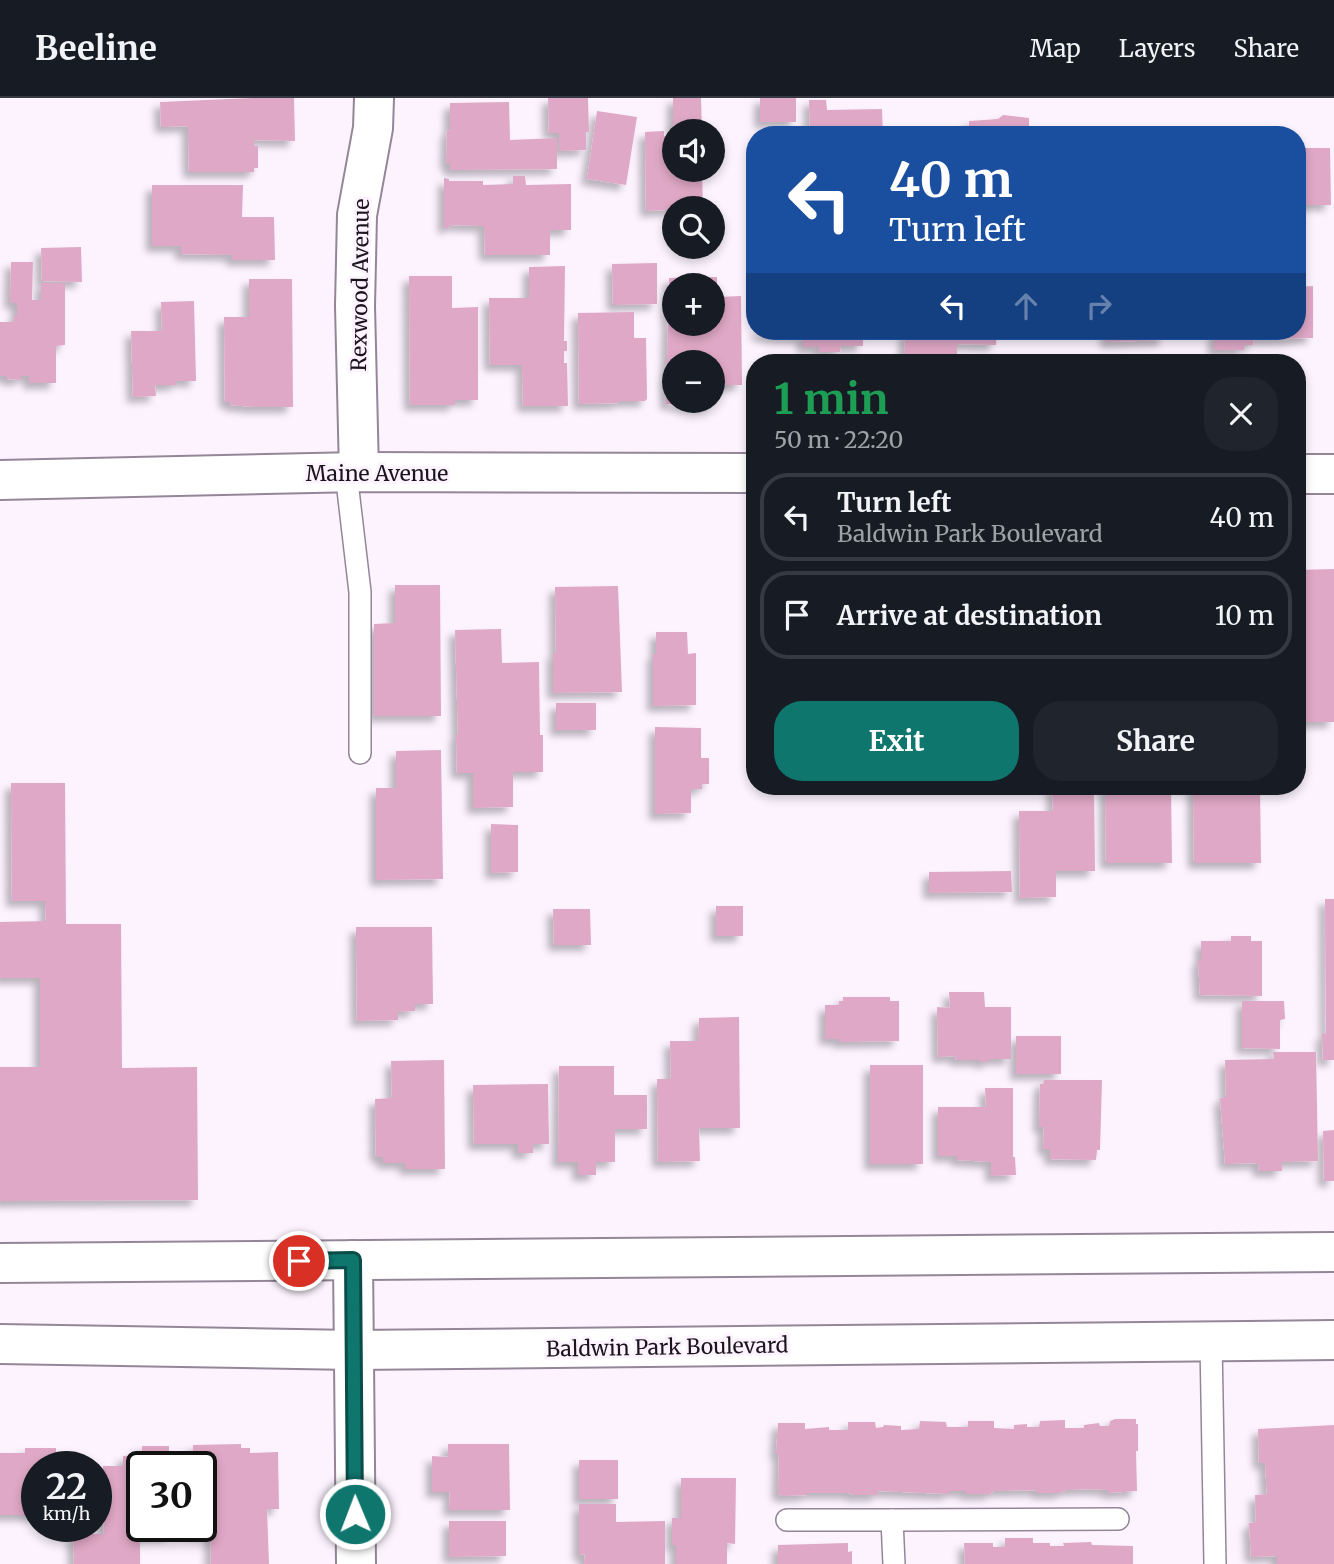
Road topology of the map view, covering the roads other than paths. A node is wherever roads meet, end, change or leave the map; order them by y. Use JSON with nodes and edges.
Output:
{"nodes":[{"id":1,"x":374,"y":98,"type":"edge"},
{"id":2,"x":353,"y":473,"type":"junction"},
{"id":3,"x":746,"y":473,"type":"edge"},
{"id":4,"x":1306,"y":474,"type":"edge"},
{"id":5,"x":1334,"y":474,"type":"edge"},
{"id":6,"x":0,"y":480,"type":"edge"},
{"id":7,"x":360,"y":754,"type":"dead end"},
{"id":8,"x":1334,"y":1252,"type":"edge"},
{"id":9,"x":353,"y":1260,"type":"junction"},
{"id":10,"x":0,"y":1263,"type":"edge"},
{"id":11,"x":1334,"y":1340,"type":"edge"},
{"id":12,"x":1211,"y":1342,"type":"junction"},
{"id":13,"x":0,"y":1344,"type":"edge"},
{"id":14,"x":353,"y":1350,"type":"junction"},
{"id":15,"x":1118,"y":1519,"type":"dead end"},
{"id":16,"x":787,"y":1520,"type":"dead end"},
{"id":17,"x":892,"y":1520,"type":"junction"},
{"id":18,"x":356,"y":1564,"type":"edge"},
{"id":19,"x":894,"y":1564,"type":"edge"},
{"id":20,"x":1214,"y":1564,"type":"edge"}],
"edges":[{"from":1,"to":2,"type":"main road","name":"Rexwood Avenue"},
{"from":2,"to":3,"type":"main road","name":"Maine Avenue"},
{"from":2,"to":6,"type":"main road","name":"Maine Avenue"},
{"from":2,"to":7,"type":"lane"},
{"from":4,"to":5,"type":"main road"},
{"from":8,"to":9,"type":"main road"},
{"from":9,"to":10,"type":"main road"},
{"from":9,"to":14,"type":"main road"},
{"from":11,"to":12,"type":"main road","name":"Baldwin Park Boulevard"},
{"from":12,"to":14,"type":"main road","name":"Baldwin Park Boulevard"},
{"from":12,"to":20,"type":"lane"},
{"from":13,"to":14,"type":"main road","name":"Baldwin Park Boulevard"},
{"from":14,"to":18,"type":"main road"},
{"from":15,"to":17,"type":"lane"},
{"from":16,"to":17,"type":"lane"},
{"from":17,"to":19,"type":"lane"}]}
